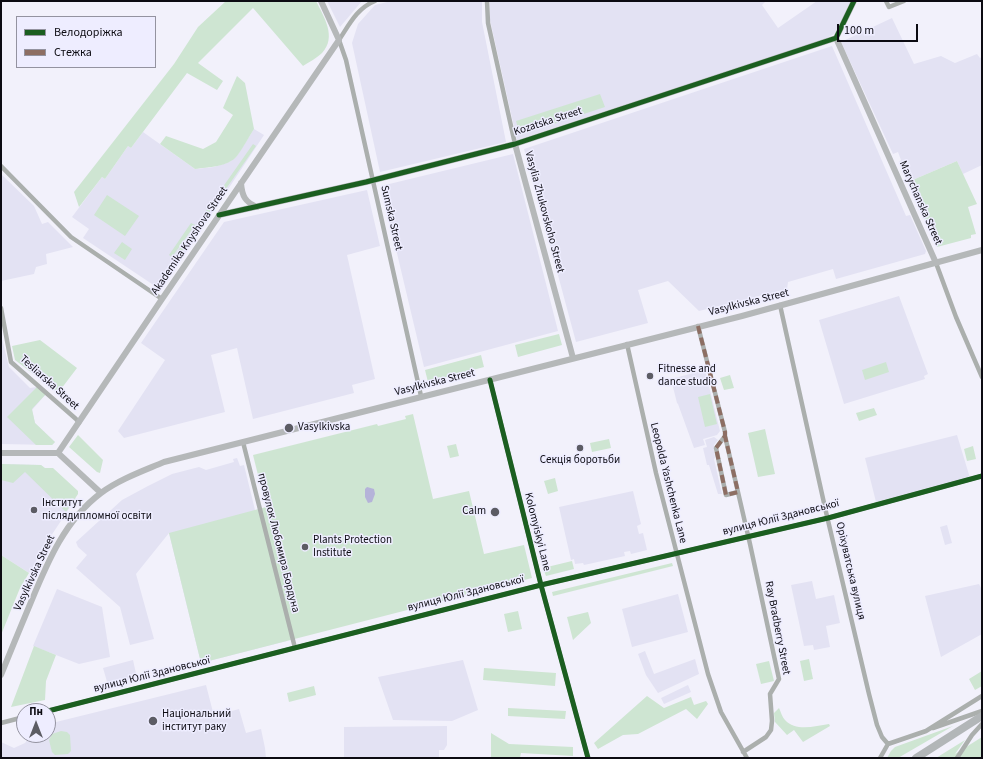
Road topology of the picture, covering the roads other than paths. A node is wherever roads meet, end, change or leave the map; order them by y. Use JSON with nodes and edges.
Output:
{"nodes":[{"id":1,"x":321,"y":1,"type":"edge"},
{"id":2,"x":375,"y":1,"type":"edge"},
{"id":3,"x":487,"y":1,"type":"edge"},
{"id":4,"x":854,"y":1,"type":"edge"},
{"id":5,"x":886,"y":1,"type":"edge"},
{"id":6,"x":904,"y":1,"type":"edge"},
{"id":7,"x":836,"y":38,"type":"junction"},
{"id":8,"x":339,"y":40,"type":"junction"},
{"id":9,"x":515,"y":144,"type":"junction"},
{"id":10,"x":1,"y":166,"type":"edge"},
{"id":11,"x":372,"y":180,"type":"junction"},
{"id":12,"x":241,"y":183,"type":"junction"},
{"id":13,"x":257,"y":207,"type":"junction"},
{"id":14,"x":219,"y":215,"type":"junction"},
{"id":15,"x":982,"y":250,"type":"edge"},
{"id":16,"x":936,"y":263,"type":"junction"},
{"id":17,"x":162,"y":299,"type":"junction"},
{"id":18,"x":780,"y":305,"type":"junction"},
{"id":19,"x":1,"y":308,"type":"edge"},
{"id":20,"x":698,"y":326,"type":"junction"},
{"id":21,"x":627,"y":344,"type":"junction"},
{"id":22,"x":573,"y":358,"type":"junction"},
{"id":23,"x":982,"y":377,"type":"edge"},
{"id":24,"x":490,"y":380,"type":"junction"},
{"id":25,"x":421,"y":396,"type":"junction"},
{"id":26,"x":79,"y":423,"type":"junction"},
{"id":27,"x":725,"y":436,"type":"junction"},
{"id":28,"x":243,"y":442,"type":"junction"},
{"id":29,"x":1,"y":453,"type":"edge"},
{"id":30,"x":58,"y":453,"type":"junction"},
{"id":31,"x":982,"y":476,"type":"edge"},
{"id":32,"x":738,"y":492,"type":"junction"},
{"id":33,"x":101,"y":493,"type":"junction"},
{"id":34,"x":828,"y":518,"type":"junction"},
{"id":35,"x":748,"y":537,"type":"junction"},
{"id":36,"x":676,"y":553,"type":"junction"},
{"id":37,"x":541,"y":585,"type":"junction"},
{"id":38,"x":295,"y":648,"type":"junction"},
{"id":39,"x":1,"y":675,"type":"edge"},
{"id":40,"x":982,"y":696,"type":"edge"},
{"id":41,"x":56,"y":709,"type":"edge"},
{"id":42,"x":982,"y":711,"type":"edge"},
{"id":43,"x":982,"y":716,"type":"edge"},
{"id":44,"x":16,"y":719,"type":"edge"},
{"id":45,"x":1,"y":723,"type":"edge"},
{"id":46,"x":982,"y":724,"type":"edge"},
{"id":47,"x":926,"y":731,"type":"junction"},
{"id":48,"x":888,"y":744,"type":"junction"},
{"id":49,"x":743,"y":752,"type":"junction"},
{"id":50,"x":588,"y":758,"type":"edge"},
{"id":51,"x":747,"y":758,"type":"edge"},
{"id":52,"x":881,"y":758,"type":"edge"},
{"id":53,"x":916,"y":758,"type":"edge"},
{"id":54,"x":957,"y":758,"type":"edge"}],
"edges":[{"from":1,"to":8,"type":"street","name":"Sumska Street"},
{"from":2,"to":8,"type":"street"},
{"from":3,"to":9,"type":"street","name":"Vasylia Zhukovskoho Street"},
{"from":4,"to":7,"type":"street"},
{"from":5,"to":6,"type":"street"},
{"from":7,"to":9,"type":"street","name":"Kozatska Street"},
{"from":7,"to":16,"type":"street","name":"Marychanska Street"},
{"from":8,"to":11,"type":"street","name":"Sumska Street"},
{"from":8,"to":12,"type":"street","name":"Akademika Knyshova Street"},
{"from":9,"to":11,"type":"street","name":"Kozatska Street"},
{"from":9,"to":22,"type":"street","name":"Vasylia Zhukovskoho Street"},
{"from":10,"to":17,"type":"street"},
{"from":11,"to":13,"type":"street","name":"Kozatska Street"},
{"from":11,"to":25,"type":"street","name":"Sumska Street"},
{"from":12,"to":13,"type":"street"},
{"from":12,"to":14,"type":"street","name":"Akademika Knyshova Street"},
{"from":13,"to":14,"type":"street","name":"Kozatska Street"},
{"from":14,"to":17,"type":"street","name":"Akademika Knyshova Street"},
{"from":15,"to":16,"type":"street","name":"Vasylkivska Street"},
{"from":16,"to":18,"type":"street","name":"Vasylkivska Street"},
{"from":16,"to":23,"type":"street","name":"Marychanska Street"},
{"from":17,"to":26,"type":"street","name":"Akademika Knyshova Street"},
{"from":18,"to":20,"type":"street","name":"Vasylkivska Street"},
{"from":18,"to":34,"type":"street","name":"Оріхуватська вулиця"},
{"from":19,"to":26,"type":"street","name":"Tesliarska Street"},
{"from":20,"to":21,"type":"street","name":"Vasylkivska Street"},
{"from":20,"to":27,"type":"street","name":"Ray Bradberry Street"},
{"from":21,"to":22,"type":"street","name":"Vasylkivska Street"},
{"from":21,"to":36,"type":"street","name":"Leopolda Yashchenka Lane"},
{"from":22,"to":24,"type":"street","name":"Vasylkivska Street"},
{"from":24,"to":25,"type":"street","name":"Vasylkivska Street"},
{"from":24,"to":37,"type":"street","name":"Kolomyiskyi Lane"},
{"from":25,"to":28,"type":"street","name":"Vasylkivska Street"},
{"from":26,"to":30,"type":"street","name":"Akademika Knyshova Street"},
{"from":27,"to":32,"type":"street","name":"Ray Bradberry Street"},
{"from":27,"to":32,"type":"street"},
{"from":28,"to":33,"type":"street","name":"Vasylkivska Street"},
{"from":28,"to":38,"type":"street","name":"провулок Любомира Бордуна"},
{"from":29,"to":30,"type":"street"},
{"from":30,"to":33,"type":"street"},
{"from":31,"to":34,"type":"street","name":"вулиця Юлії Здановської"},
{"from":32,"to":35,"type":"street","name":"Ray Bradberry Street"},
{"from":33,"to":39,"type":"street","name":"Vasylkivska Street"},
{"from":34,"to":35,"type":"street","name":"вулиця Юлії Здановської"},
{"from":34,"to":48,"type":"street","name":"Оріхуватська вулиця"},
{"from":35,"to":36,"type":"street","name":"вулиця Юлії Здановської"},
{"from":35,"to":49,"type":"street","name":"Ray Bradberry Street"},
{"from":36,"to":37,"type":"street","name":"вулиця Юлії Здановської"},
{"from":36,"to":49,"type":"street","name":"Leopolda Yashchenka Lane"},
{"from":37,"to":38,"type":"street","name":"вулиця Юлії Здановської"},
{"from":37,"to":50,"type":"street","name":"Kolomyiskyi Lane"},
{"from":38,"to":41,"type":"street","name":"вулиця Юлії Здановської"},
{"from":40,"to":47,"type":"street"},
{"from":42,"to":47,"type":"street"},
{"from":43,"to":53,"type":"highway"},
{"from":44,"to":45,"type":"street"},
{"from":46,"to":54,"type":"street"},
{"from":47,"to":48,"type":"street"},
{"from":48,"to":52,"type":"street"},
{"from":49,"to":51,"type":"street","name":"Leopolda Yashchenka Lane"}]}
